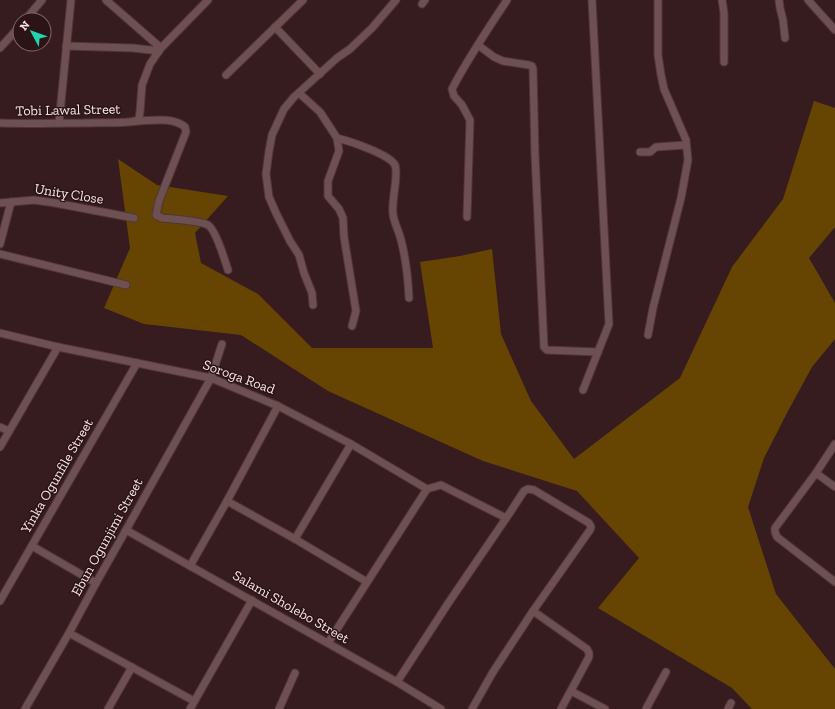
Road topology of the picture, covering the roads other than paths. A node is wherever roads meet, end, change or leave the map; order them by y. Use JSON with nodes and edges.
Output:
{"nodes":[{"id":1,"x":42,"y":0,"type":"edge"},
{"id":2,"x":71,"y":0,"type":"edge"},
{"id":3,"x":208,"y":0,"type":"edge"},
{"id":4,"x":303,"y":0,"type":"edge"},
{"id":5,"x":396,"y":0,"type":"edge"},
{"id":6,"x":508,"y":0,"type":"edge"},
{"id":7,"x":592,"y":0,"type":"edge"},
{"id":8,"x":658,"y":0,"type":"edge"},
{"id":9,"x":722,"y":0,"type":"edge"},
{"id":10,"x":780,"y":0,"type":"edge"},
{"id":11,"x":808,"y":0,"type":"edge"},
{"id":12,"x":111,"y":2,"type":"edge"},
{"id":13,"x":32,"y":12,"type":"edge"},
{"id":14,"x":275,"y":27,"type":"junction"},
{"id":15,"x":835,"y":30,"type":"edge"},
{"id":16,"x":12,"y":35,"type":"edge"},
{"id":17,"x":785,"y":38,"type":"dead end"},
{"id":18,"x":478,"y":45,"type":"junction"},
{"id":19,"x":66,"y":46,"type":"junction"},
{"id":20,"x":0,"y":48,"type":"edge"},
{"id":21,"x":160,"y":50,"type":"junction"},
{"id":22,"x":724,"y":62,"type":"dead end"},
{"id":23,"x":320,"y":74,"type":"junction"},
{"id":24,"x":226,"y":75,"type":"dead end"},
{"id":25,"x":299,"y":93,"type":"junction"},
{"id":26,"x":136,"y":121,"type":"junction"},
{"id":27,"x":0,"y":123,"type":"edge"},
{"id":28,"x":59,"y":123,"type":"junction"},
{"id":29,"x":337,"y":138,"type":"junction"},
{"id":30,"x":686,"y":144,"type":"junction"},
{"id":31,"x":640,"y":152,"type":"dead end"},
{"id":32,"x":10,"y":202,"type":"junction"},
{"id":33,"x":0,"y":203,"type":"edge"},
{"id":34,"x":467,"y":217,"type":"dead end"},
{"id":35,"x":134,"y":218,"type":"dead end"},
{"id":36,"x":0,"y":244,"type":"edge"},
{"id":37,"x":0,"y":254,"type":"edge"},
{"id":38,"x":228,"y":270,"type":"dead end"},
{"id":39,"x":126,"y":285,"type":"dead end"},
{"id":40,"x":409,"y":298,"type":"dead end"},
{"id":41,"x":313,"y":305,"type":"dead end"},
{"id":42,"x":352,"y":326,"type":"dead end"},
{"id":43,"x":0,"y":333,"type":"edge"},
{"id":44,"x":648,"y":335,"type":"dead end"},
{"id":45,"x":222,"y":344,"type":"dead end"},
{"id":46,"x":58,"y":347,"type":"junction"},
{"id":47,"x":598,"y":352,"type":"junction"},
{"id":48,"x":137,"y":363,"type":"junction"},
{"id":49,"x":211,"y":378,"type":"junction"},
{"id":50,"x":583,"y":390,"type":"dead end"},
{"id":51,"x":278,"y":406,"type":"junction"},
{"id":52,"x":0,"y":427,"type":"edge"},
{"id":53,"x":9,"y":431,"type":"junction"},
{"id":54,"x":351,"y":444,"type":"junction"},
{"id":55,"x":835,"y":444,"type":"edge"},
{"id":56,"x":0,"y":447,"type":"edge"},
{"id":57,"x":816,"y":473,"type":"junction"},
{"id":58,"x":835,"y":487,"type":"edge"},
{"id":59,"x":427,"y":488,"type":"junction"},
{"id":60,"x":228,"y":501,"type":"junction"},
{"id":61,"x":506,"y":518,"type":"junction"},
{"id":62,"x":126,"y":530,"type":"junction"},
{"id":63,"x":295,"y":539,"type":"junction"},
{"id":64,"x":32,"y":546,"type":"junction"},
{"id":65,"x":190,"y":566,"type":"junction"},
{"id":66,"x":367,"y":582,"type":"junction"},
{"id":67,"x":835,"y":582,"type":"edge"},
{"id":68,"x":96,"y":584,"type":"junction"},
{"id":69,"x":252,"y":600,"type":"junction"},
{"id":70,"x":0,"y":601,"type":"edge"},
{"id":71,"x":533,"y":611,"type":"junction"},
{"id":72,"x":69,"y":633,"type":"junction"},
{"id":73,"x":328,"y":643,"type":"junction"},
{"id":74,"x":132,"y":668,"type":"junction"},
{"id":75,"x":666,"y":672,"type":"dead end"},
{"id":76,"x":295,"y":673,"type":"dead end"},
{"id":77,"x":396,"y":682,"type":"junction"},
{"id":78,"x":571,"y":691,"type":"junction"},
{"id":79,"x":194,"y":701,"type":"junction"},
{"id":80,"x":283,"y":708,"type":"edge"},
{"id":81,"x":25,"y":709,"type":"edge"},
{"id":82,"x":108,"y":709,"type":"edge"},
{"id":83,"x":190,"y":709,"type":"edge"},
{"id":84,"x":441,"y":709,"type":"edge"},
{"id":85,"x":472,"y":709,"type":"edge"},
{"id":86,"x":561,"y":709,"type":"edge"},
{"id":87,"x":605,"y":709,"type":"edge"},
{"id":88,"x":646,"y":709,"type":"edge"}],
"edges":[{"from":1,"to":13,"type":"street"},
{"from":2,"to":19,"type":"street"},
{"from":3,"to":21,"type":"street"},
{"from":4,"to":14,"type":"street"},
{"from":5,"to":23,"type":"street"},
{"from":6,"to":18,"type":"street"},
{"from":7,"to":47,"type":"street"},
{"from":8,"to":30,"type":"street"},
{"from":9,"to":22,"type":"street"},
{"from":10,"to":17,"type":"street"},
{"from":11,"to":15,"type":"street"},
{"from":12,"to":21,"type":"street"},
{"from":14,"to":23,"type":"street"},
{"from":14,"to":24,"type":"street"},
{"from":16,"to":20,"type":"street"},
{"from":18,"to":34,"type":"street"},
{"from":18,"to":47,"type":"street"},
{"from":19,"to":21,"type":"street"},
{"from":19,"to":28,"type":"street"},
{"from":21,"to":26,"type":"street"},
{"from":23,"to":25,"type":"street"},
{"from":25,"to":29,"type":"street"},
{"from":25,"to":41,"type":"street"},
{"from":26,"to":28,"type":"street","name":"Tobi Lawal Street"},
{"from":26,"to":38,"type":"street","name":"Tobi Lawal Street"},
{"from":27,"to":28,"type":"street","name":"Tobi Lawal Street"},
{"from":29,"to":40,"type":"street"},
{"from":29,"to":42,"type":"street"},
{"from":30,"to":31,"type":"street"},
{"from":30,"to":44,"type":"street"},
{"from":32,"to":33,"type":"street","name":"Unity Close"},
{"from":32,"to":35,"type":"street","name":"Unity Close"},
{"from":32,"to":36,"type":"street"},
{"from":37,"to":39,"type":"street"},
{"from":43,"to":46,"type":"street","name":"Soroga Road"},
{"from":45,"to":49,"type":"street","name":"Ebun Ogunjimi Street"},
{"from":46,"to":48,"type":"street","name":"Soroga Road"},
{"from":46,"to":53,"type":"street"},
{"from":47,"to":50,"type":"street"},
{"from":48,"to":49,"type":"street","name":"Soroga Road"},
{"from":48,"to":64,"type":"street","name":"Yinka Ogunfile Street"},
{"from":49,"to":51,"type":"street","name":"Soroga Road"},
{"from":49,"to":62,"type":"street","name":"Ebun Ogunjimi Street"},
{"from":51,"to":54,"type":"street","name":"Soroga Road"},
{"from":51,"to":60,"type":"street"},
{"from":52,"to":53,"type":"street"},
{"from":53,"to":56,"type":"street"},
{"from":54,"to":59,"type":"street","name":"Soroga Road"},
{"from":54,"to":63,"type":"street"},
{"from":55,"to":57,"type":"street"},
{"from":57,"to":58,"type":"street"},
{"from":57,"to":67,"type":"street"},
{"from":59,"to":61,"type":"street"},
{"from":59,"to":66,"type":"street"},
{"from":60,"to":63,"type":"street"},
{"from":60,"to":65,"type":"street"},
{"from":61,"to":71,"type":"street"},
{"from":61,"to":77,"type":"street"},
{"from":62,"to":65,"type":"street","name":"Salami Sholebo Street"},
{"from":62,"to":68,"type":"street","name":"Ebun Ogunjimi Street"},
{"from":63,"to":66,"type":"street"},
{"from":64,"to":68,"type":"street"},
{"from":64,"to":70,"type":"street","name":"Yinka Ogunfile Street"},
{"from":65,"to":69,"type":"street","name":"Salami Sholebo Street"},
{"from":66,"to":73,"type":"street"},
{"from":68,"to":72,"type":"street","name":"Ebun Ogunjimi Street"},
{"from":69,"to":73,"type":"street","name":"Salami Sholebo Street"},
{"from":69,"to":79,"type":"street"},
{"from":71,"to":78,"type":"street"},
{"from":71,"to":85,"type":"street"},
{"from":72,"to":74,"type":"street"},
{"from":72,"to":81,"type":"street","name":"Ebun Ogunjimi Street"},
{"from":73,"to":77,"type":"street","name":"Salami Sholebo Street"},
{"from":74,"to":79,"type":"street"},
{"from":74,"to":82,"type":"street"},
{"from":75,"to":88,"type":"street"},
{"from":76,"to":80,"type":"street"},
{"from":77,"to":84,"type":"street","name":"Salami Sholebo Street"},
{"from":78,"to":86,"type":"street"},
{"from":78,"to":87,"type":"street"},
{"from":79,"to":83,"type":"street"}]}
